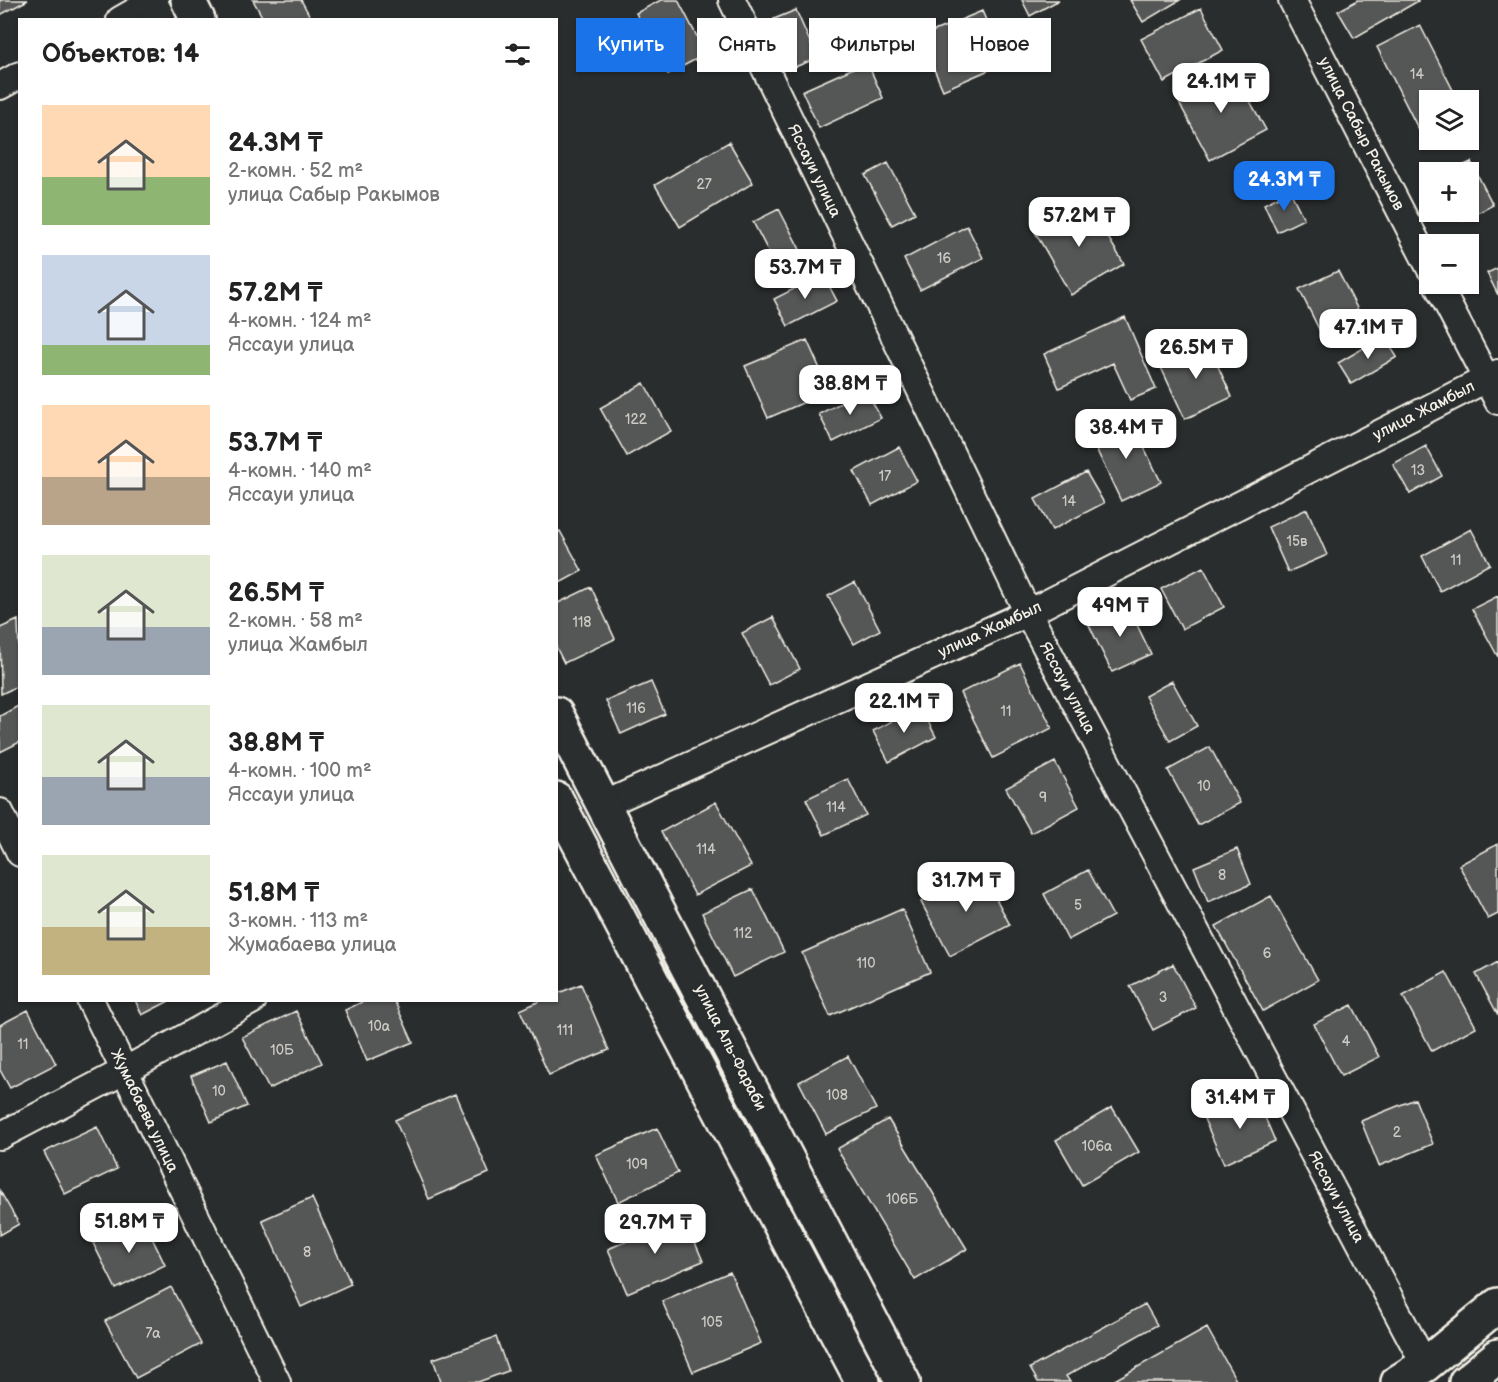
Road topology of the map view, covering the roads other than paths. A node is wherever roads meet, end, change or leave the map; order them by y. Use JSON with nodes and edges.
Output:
{"nodes":[{"id":1,"x":188,"y":0,"type":"edge"},
{"id":2,"x":732,"y":0,"type":"edge"},
{"id":3,"x":1292,"y":0,"type":"edge"},
{"id":4,"x":153,"y":5,"type":"edge"},
{"id":5,"x":124,"y":18,"type":"edge"},
{"id":6,"x":197,"y":18,"type":"edge"},
{"id":7,"x":18,"y":76,"type":"edge"},
{"id":8,"x":0,"y":86,"type":"edge"},
{"id":9,"x":1419,"y":247,"type":"edge"},
{"id":10,"x":1443,"y":294,"type":"edge"},
{"id":11,"x":1492,"y":376,"type":"edge"},
{"id":12,"x":1498,"y":401,"type":"edge"},
{"id":13,"x":1028,"y":613,"type":"junction"},
{"id":14,"x":558,"y":718,"type":"edge"},
{"id":15,"x":603,"y":805,"type":"junction"},
{"id":16,"x":0,"y":812,"type":"edge"},
{"id":17,"x":561,"y":820,"type":"edge"},
{"id":18,"x":18,"y":849,"type":"edge"},
{"id":19,"x":91,"y":1002,"type":"edge"},
{"id":20,"x":249,"y":1002,"type":"edge"},
{"id":21,"x":124,"y":1071,"type":"junction"},
{"id":22,"x":0,"y":1136,"type":"edge"},
{"id":23,"x":1498,"y":1305,"type":"edge"},
{"id":24,"x":1498,"y":1356,"type":"edge"},
{"id":25,"x":1411,"y":1374,"type":"edge"},
{"id":26,"x":277,"y":1382,"type":"edge"},
{"id":27,"x":863,"y":1382,"type":"edge"},
{"id":28,"x":903,"y":1382,"type":"edge"},
{"id":29,"x":1466,"y":1382,"type":"edge"}],
"edges":[{"from":1,"to":6,"type":"main road"},
{"from":2,"to":13,"type":"street","name":"Яссауи улица"},
{"from":3,"to":9,"type":"street","name":"улица Сабыр Ракымов"},
{"from":4,"to":5,"type":"street"},
{"from":7,"to":8,"type":"street"},
{"from":10,"to":11,"type":"street"},
{"from":11,"to":12,"type":"street"},
{"from":11,"to":13,"type":"street","name":"улица Жамбыл"},
{"from":13,"to":15,"type":"street","name":"улица Жамбыл"},
{"from":13,"to":25,"type":"street","name":"Яссауи улица"},
{"from":14,"to":15,"type":"main road","name":"улица Аль-Фараби"},
{"from":15,"to":28,"type":"main road","name":"улица Аль-Фараби"},
{"from":16,"to":18,"type":"street"},
{"from":17,"to":27,"type":"main road"},
{"from":19,"to":21,"type":"street","name":"Жумабаева улица"},
{"from":20,"to":21,"type":"street"},
{"from":21,"to":22,"type":"street"},
{"from":21,"to":26,"type":"street","name":"Жумабаева улица"},
{"from":23,"to":25,"type":"main road"},
{"from":24,"to":29,"type":"main road"}]}
